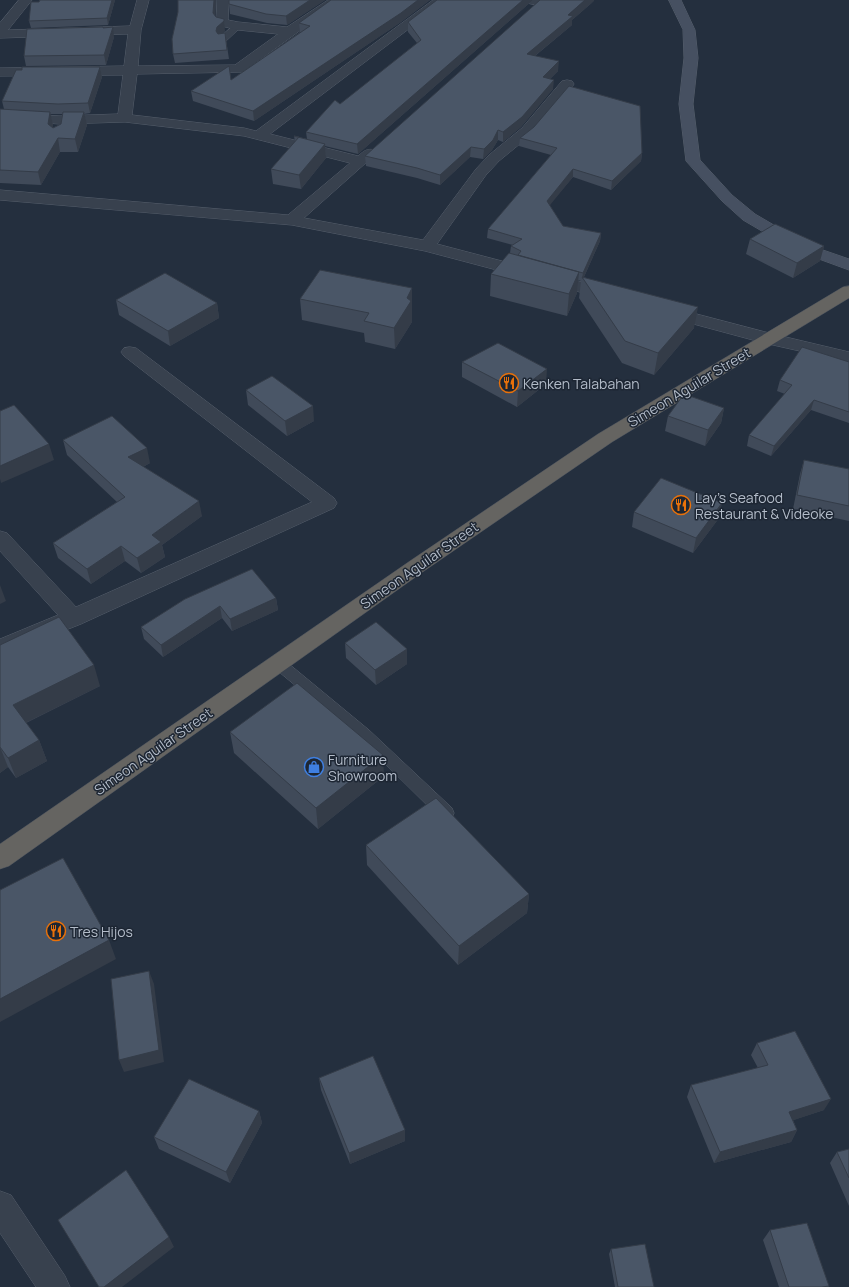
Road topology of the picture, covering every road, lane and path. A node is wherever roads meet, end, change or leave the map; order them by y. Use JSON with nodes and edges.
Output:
{"nodes":[{"id":1,"x":26,"y":0,"type":"edge"},
{"id":2,"x":143,"y":0,"type":"edge"},
{"id":3,"x":223,"y":0,"type":"edge"},
{"id":4,"x":336,"y":0,"type":"edge"},
{"id":5,"x":441,"y":0,"type":"edge"},
{"id":6,"x":675,"y":0,"type":"edge"},
{"id":7,"x":238,"y":26,"type":"junction"},
{"id":8,"x":0,"y":30,"type":"edge"},
{"id":9,"x":135,"y":30,"type":"junction"},
{"id":10,"x":290,"y":31,"type":"junction"},
{"id":11,"x":0,"y":34,"type":"edge"},
{"id":12,"x":222,"y":40,"type":"edge"},
{"id":13,"x":132,"y":71,"type":"junction"},
{"id":14,"x":0,"y":72,"type":"edge"},
{"id":15,"x":567,"y":84,"type":"dead end"},
{"id":16,"x":0,"y":116,"type":"edge"},
{"id":17,"x":125,"y":118,"type":"junction"},
{"id":18,"x":260,"y":135,"type":"junction"},
{"id":19,"x":379,"y":145,"type":"edge"},
{"id":20,"x":361,"y":161,"type":"junction"},
{"id":21,"x":0,"y":195,"type":"edge"},
{"id":22,"x":292,"y":220,"type":"junction"},
{"id":23,"x":427,"y":246,"type":"junction"},
{"id":24,"x":849,"y":265,"type":"edge"},
{"id":25,"x":849,"y":291,"type":"edge"},
{"id":26,"x":625,"y":300,"type":"edge"},
{"id":27,"x":648,"y":306,"type":"edge"},
{"id":28,"x":770,"y":339,"type":"junction"},
{"id":29,"x":130,"y":352,"type":"dead end"},
{"id":30,"x":849,"y":357,"type":"edge"},
{"id":31,"x":0,"y":538,"type":"edge"},
{"id":32,"x":73,"y":618,"type":"junction"},
{"id":33,"x":0,"y":648,"type":"edge"},
{"id":34,"x":278,"y":663,"type":"junction"},
{"id":35,"x":458,"y":825,"type":"edge"},
{"id":36,"x":0,"y":858,"type":"edge"},
{"id":37,"x":0,"y":1206,"type":"edge"},
{"id":38,"x":54,"y":1287,"type":"edge"}],
"edges":[{"from":1,"to":8,"type":"street"},
{"from":2,"to":9,"type":"street"},
{"from":3,"to":7,"type":"street"},
{"from":4,"to":10,"type":"street"},
{"from":5,"to":18,"type":"street"},
{"from":6,"to":24,"type":"main road"},
{"from":7,"to":10,"type":"street"},
{"from":7,"to":12,"type":"lane"},
{"from":9,"to":11,"type":"street"},
{"from":9,"to":13,"type":"street"},
{"from":10,"to":13,"type":"street"},
{"from":13,"to":14,"type":"street"},
{"from":13,"to":17,"type":"street"},
{"from":15,"to":23,"type":"street"},
{"from":16,"to":17,"type":"street"},
{"from":17,"to":18,"type":"street"},
{"from":18,"to":20,"type":"street"},
{"from":19,"to":20,"type":"street"},
{"from":20,"to":22,"type":"street"},
{"from":21,"to":22,"type":"street"},
{"from":22,"to":23,"type":"street"},
{"from":23,"to":26,"type":"street"},
{"from":25,"to":28,"type":"highway","name":"Simeon Aguilar Street"},
{"from":27,"to":28,"type":"street"},
{"from":28,"to":30,"type":"street"},
{"from":28,"to":34,"type":"highway","name":"Simeon Aguilar Street"},
{"from":29,"to":32,"type":"street"},
{"from":31,"to":32,"type":"street"},
{"from":32,"to":33,"type":"street"},
{"from":34,"to":35,"type":"lane"},
{"from":34,"to":36,"type":"highway","name":"Simeon Aguilar Street"},
{"from":37,"to":38,"type":"street"}]}
